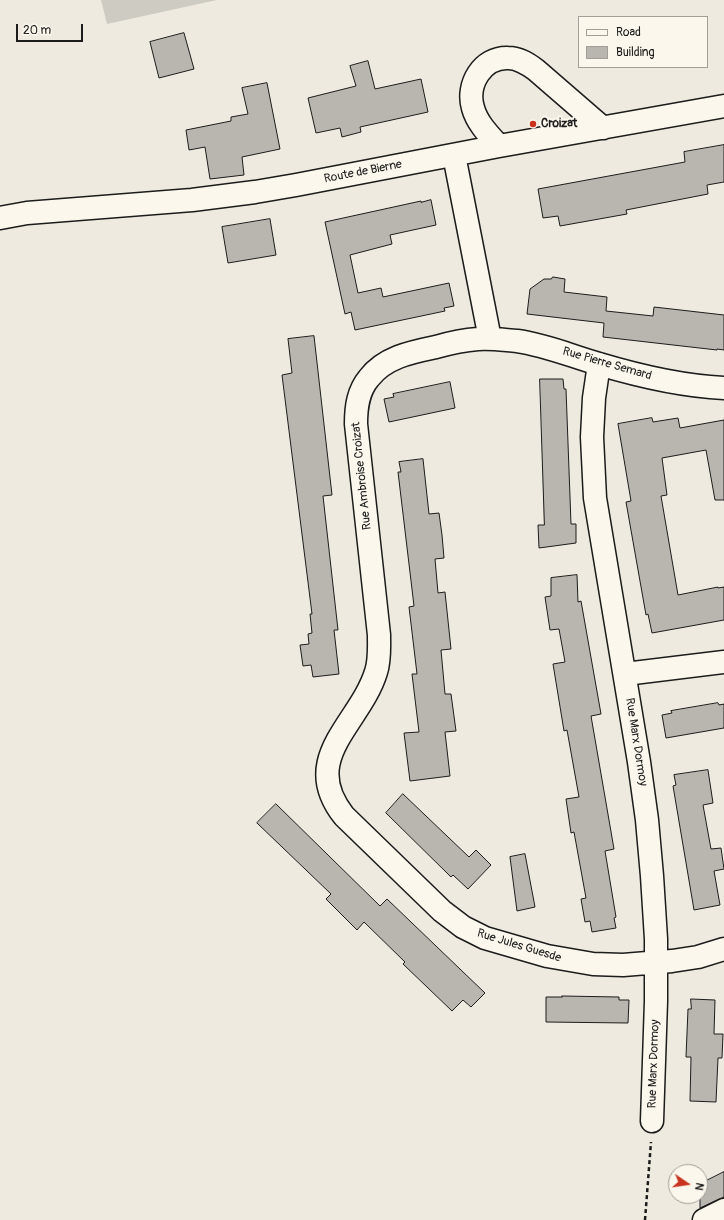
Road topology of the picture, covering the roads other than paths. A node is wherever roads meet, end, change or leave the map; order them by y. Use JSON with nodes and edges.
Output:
{"nodes":[{"id":1,"x":724,"y":106,"type":"edge"},
{"id":2,"x":604,"y":128,"type":"junction"},
{"id":3,"x":499,"y":146,"type":"junction"},
{"id":4,"x":454,"y":155,"type":"junction"},
{"id":5,"x":0,"y":218,"type":"edge"},
{"id":6,"x":490,"y":339,"type":"junction"},
{"id":7,"x":599,"y":364,"type":"junction"},
{"id":8,"x":724,"y":388,"type":"edge"},
{"id":9,"x":724,"y":662,"type":"edge"},
{"id":10,"x":625,"y":674,"type":"junction"},
{"id":11,"x":328,"y":786,"type":"joint"},
{"id":12,"x":724,"y":949,"type":"edge"},
{"id":13,"x":656,"y":962,"type":"junction"},
{"id":14,"x":652,"y":1121,"type":"road end"},
{"id":15,"x":724,"y":1210,"type":"edge"},
{"id":16,"x":704,"y":1220,"type":"edge"}],
"edges":[{"from":1,"to":2,"type":"street","name":"Route de Bierne"},
{"from":2,"to":3,"type":"street","name":"Route de Bierne"},
{"from":2,"to":3,"type":"street"},
{"from":3,"to":4,"type":"street","name":"Route de Bierne"},
{"from":4,"to":5,"type":"street","name":"Route de Bierne"},
{"from":4,"to":6,"type":"street"},
{"from":6,"to":7,"type":"street","name":"Rue Pierre Semard"},
{"from":6,"to":11,"type":"street","name":"Rue Ambroise Croizat"},
{"from":7,"to":8,"type":"street","name":"Rue Pierre Semard"},
{"from":7,"to":10,"type":"street","name":"Rue Marx Dormoy"},
{"from":9,"to":10,"type":"street"},
{"from":10,"to":13,"type":"street","name":"Rue Marx Dormoy"},
{"from":11,"to":13,"type":"street","name":"Rue Jules Guesde"},
{"from":12,"to":13,"type":"street","name":"Rue Jules Guesde"},
{"from":13,"to":14,"type":"street","name":"Rue Marx Dormoy"},
{"from":15,"to":16,"type":"street"}]}
